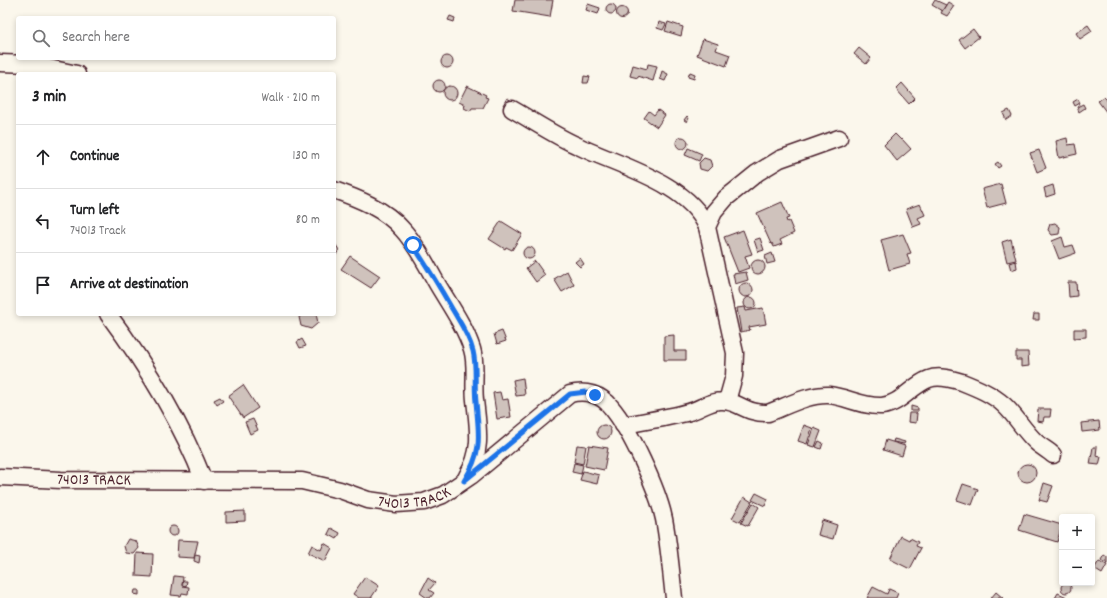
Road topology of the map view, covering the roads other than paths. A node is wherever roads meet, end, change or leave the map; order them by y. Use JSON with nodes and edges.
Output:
{"nodes":[{"id":1,"x":0,"y":63,"type":"edge"},
{"id":2,"x":68,"y":72,"type":"edge"},
{"id":3,"x":512,"y":110,"type":"dead end"},
{"id":4,"x":839,"y":138,"type":"dead end"},
{"id":5,"x":336,"y":191,"type":"edge"},
{"id":6,"x":707,"y":227,"type":"junction"},
{"id":7,"x":109,"y":316,"type":"edge"},
{"id":8,"x":727,"y":401,"type":"junction"},
{"id":9,"x":623,"y":425,"type":"junction"},
{"id":10,"x":1053,"y":455,"type":"dead end"},
{"id":11,"x":0,"y":477,"type":"edge"},
{"id":12,"x":204,"y":481,"type":"junction"},
{"id":13,"x":464,"y":481,"type":"junction"},
{"id":14,"x":674,"y":598,"type":"edge"}],
"edges":[{"from":1,"to":2,"type":"street"},
{"from":3,"to":6,"type":"street"},
{"from":4,"to":6,"type":"street"},
{"from":5,"to":13,"type":"street"},
{"from":6,"to":8,"type":"street"},
{"from":7,"to":12,"type":"street"},
{"from":8,"to":9,"type":"street"},
{"from":8,"to":10,"type":"street"},
{"from":9,"to":13,"type":"street","name":"74013 TRACK"},
{"from":9,"to":14,"type":"street","name":"74013 TRACK"},
{"from":11,"to":12,"type":"street","name":"74013 TRACK"},
{"from":12,"to":13,"type":"street","name":"74013 TRACK"}]}
